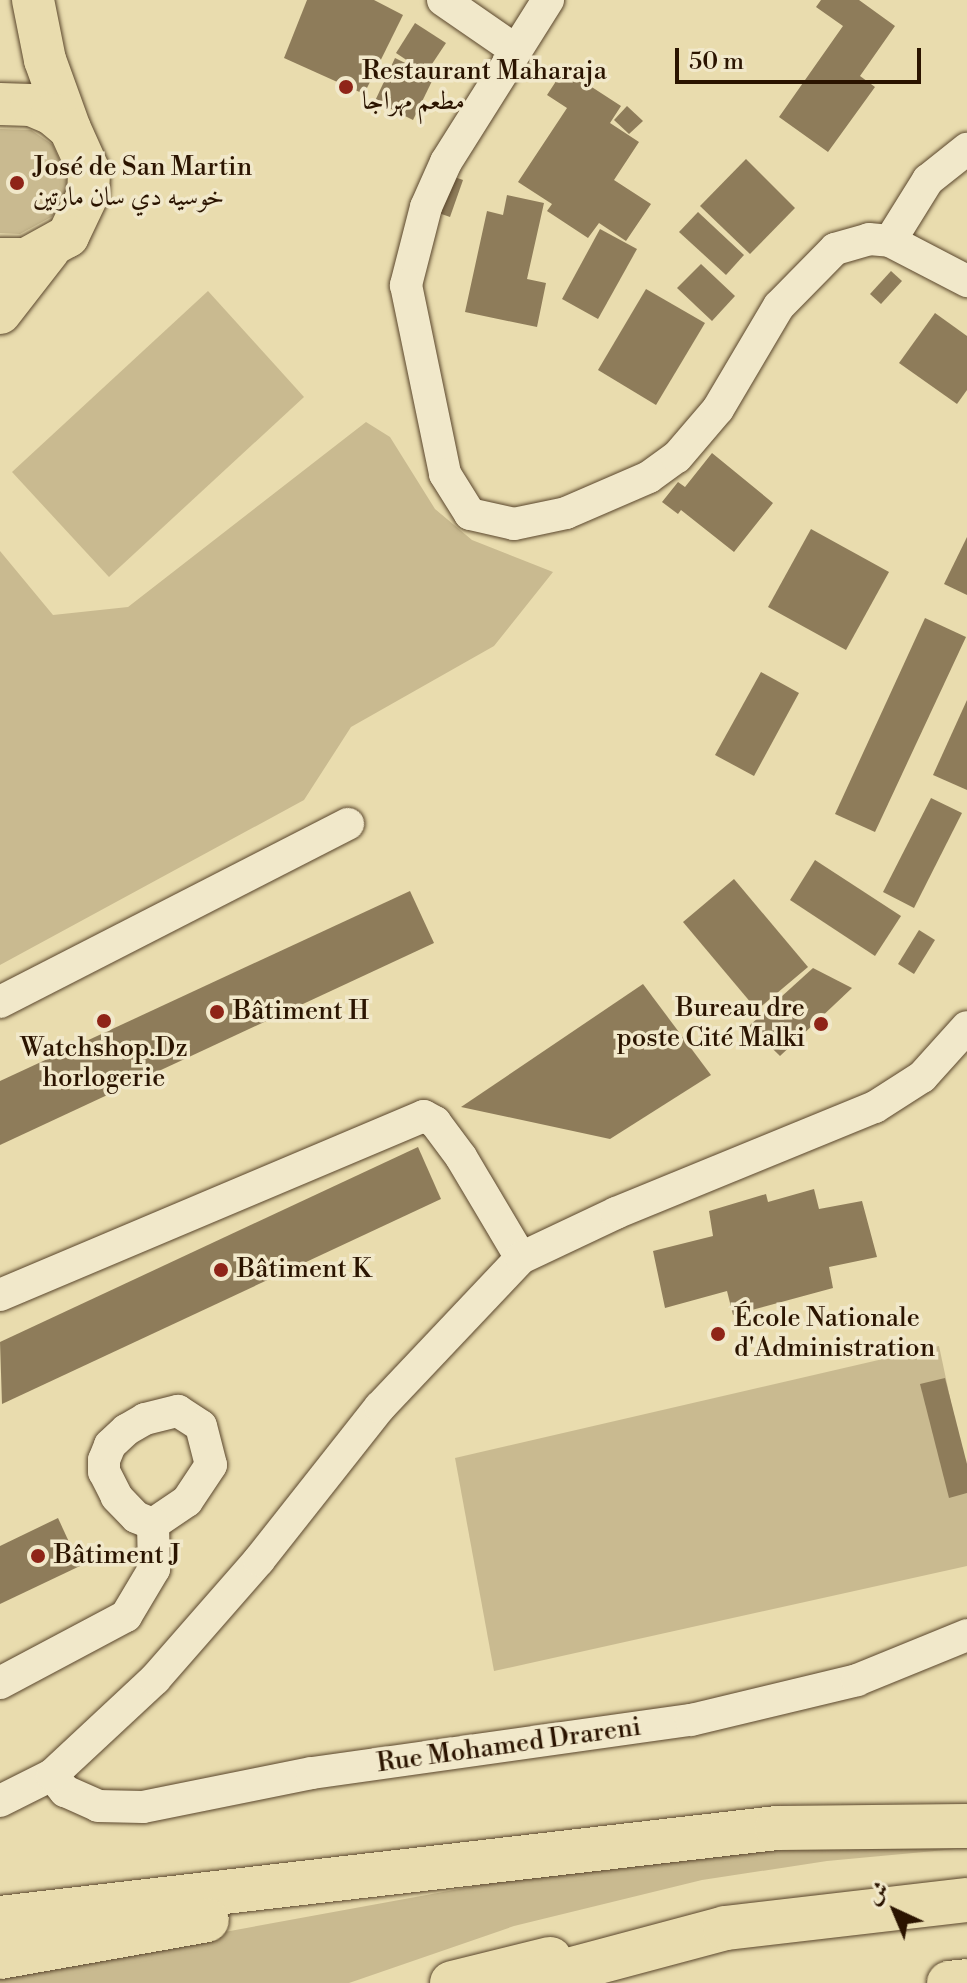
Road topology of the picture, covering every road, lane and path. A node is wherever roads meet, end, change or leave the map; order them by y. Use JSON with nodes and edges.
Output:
{"nodes":[{"id":1,"x":33,"y":0,"type":"edge"},
{"id":2,"x":443,"y":0,"type":"edge"},
{"id":3,"x":548,"y":0,"type":"edge"},
{"id":4,"x":514,"y":49,"type":"junction"},
{"id":5,"x":0,"y":104,"type":"edge"},
{"id":6,"x":70,"y":129,"type":"junction"},
{"id":7,"x":967,"y":149,"type":"edge"},
{"id":8,"x":890,"y":241,"type":"junction"},
{"id":9,"x":49,"y":250,"type":"junction"},
{"id":10,"x":0,"y":259,"type":"edge"},
{"id":11,"x":967,"y":281,"type":"edge"},
{"id":12,"x":0,"y":313,"type":"edge"},
{"id":13,"x":348,"y":824,"type":"dead end"},
{"id":14,"x":0,"y":1002,"type":"edge"},
{"id":15,"x":967,"y":1027,"type":"edge"},
{"id":16,"x":521,"y":1258,"type":"junction"},
{"id":17,"x":0,"y":1295,"type":"edge"},
{"id":18,"x":153,"y":1524,"type":"dead end"},
{"id":19,"x":967,"y":1635,"type":"edge"},
{"id":20,"x":0,"y":1683,"type":"edge"},
{"id":21,"x":52,"y":1775,"type":"junction"},
{"id":22,"x":0,"y":1801,"type":"edge"},
{"id":23,"x":967,"y":1826,"type":"edge"},
{"id":24,"x":554,"y":1850,"type":"junction"},
{"id":25,"x":967,"y":1900,"type":"edge"},
{"id":26,"x":0,"y":1918,"type":"edge"},
{"id":27,"x":725,"y":1928,"type":"junction"},
{"id":28,"x":0,"y":1957,"type":"edge"},
{"id":29,"x":967,"y":1981,"type":"edge"},
{"id":30,"x":452,"y":1983,"type":"edge"},
{"id":31,"x":520,"y":1983,"type":"edge"},
{"id":32,"x":949,"y":1983,"type":"edge"}],
"edges":[{"from":1,"to":6,"type":"main road"},
{"from":2,"to":4,"type":"street"},
{"from":3,"to":4,"type":"street"},
{"from":4,"to":8,"type":"street"},
{"from":5,"to":6,"type":"main road"},
{"from":6,"to":9,"type":"main road"},
{"from":7,"to":8,"type":"street"},
{"from":8,"to":11,"type":"street"},
{"from":9,"to":10,"type":"main road"},
{"from":9,"to":12,"type":"main road"},
{"from":13,"to":14,"type":"street"},
{"from":15,"to":16,"type":"street"},
{"from":16,"to":17,"type":"street"},
{"from":16,"to":21,"type":"street"},
{"from":18,"to":20,"type":"street"},
{"from":19,"to":21,"type":"street","name":"Rue Mohamed Drareni"},
{"from":21,"to":22,"type":"street"},
{"from":23,"to":24,"type":"highway"},
{"from":24,"to":26,"type":"highway"},
{"from":24,"to":28,"type":"highway"},
{"from":25,"to":27,"type":"highway"},
{"from":27,"to":30,"type":"highway"},
{"from":27,"to":31,"type":"highway"},
{"from":29,"to":32,"type":"highway"}]}
